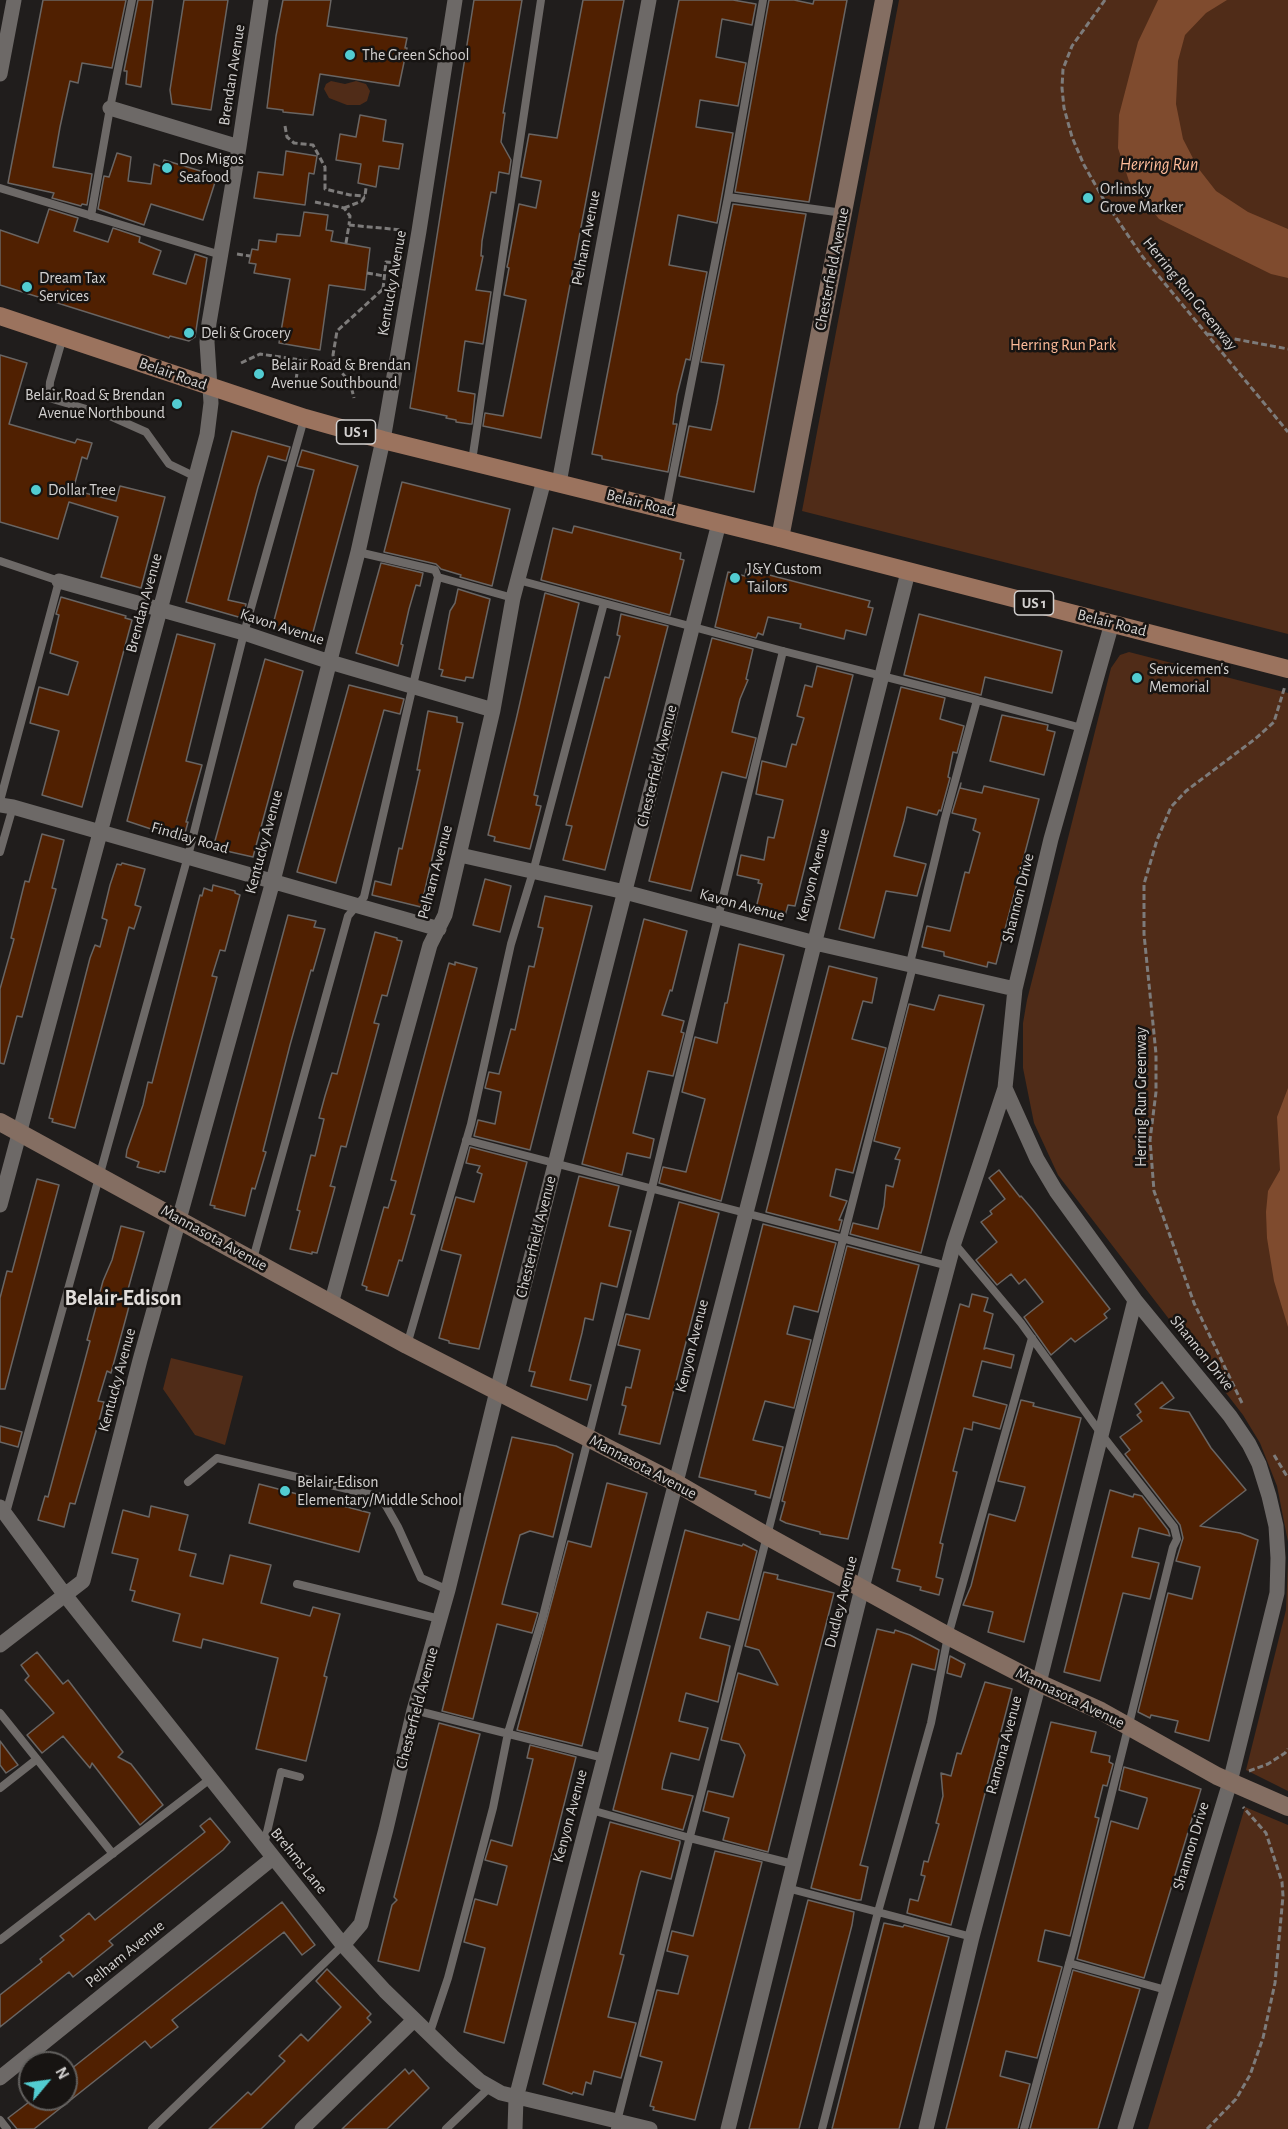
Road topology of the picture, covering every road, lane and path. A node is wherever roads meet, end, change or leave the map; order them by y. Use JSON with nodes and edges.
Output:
{"nodes":[{"id":1,"x":14,"y":0,"type":"edge"},
{"id":2,"x":132,"y":0,"type":"edge"},
{"id":3,"x":261,"y":0,"type":"edge"},
{"id":4,"x":455,"y":0,"type":"edge"},
{"id":5,"x":541,"y":0,"type":"edge"},
{"id":6,"x":649,"y":0,"type":"edge"},
{"id":7,"x":762,"y":0,"type":"edge"},
{"id":8,"x":884,"y":0,"type":"edge"},
{"id":9,"x":1105,"y":0,"type":"edge"},
{"id":10,"x":0,"y":74,"type":"edge"},
{"id":11,"x":110,"y":108,"type":"junction"},
{"id":12,"x":285,"y":126,"type":"dead end"},
{"id":13,"x":240,"y":147,"type":"junction"},
{"id":14,"x":0,"y":188,"type":"edge"},
{"id":15,"x":366,"y":188,"type":"dead end"},
{"id":16,"x":365,"y":196,"type":"junction"},
{"id":17,"x":728,"y":197,"type":"junction"},
{"id":18,"x":315,"y":202,"type":"dead end"},
{"id":19,"x":344,"y":208,"type":"junction"},
{"id":20,"x":843,"y":213,"type":"junction"},
{"id":21,"x":92,"y":216,"type":"junction"},
{"id":22,"x":349,"y":225,"type":"junction"},
{"id":23,"x":419,"y":231,"type":"junction"},
{"id":24,"x":346,"y":243,"type":"dead end"},
{"id":25,"x":228,"y":254,"type":"junction"},
{"id":26,"x":250,"y":256,"type":"dead end"},
{"id":27,"x":396,"y":263,"type":"dead end"},
{"id":28,"x":367,"y":273,"type":"dead end"},
{"id":29,"x":384,"y":276,"type":"junction"},
{"id":30,"x":383,"y":289,"type":"junction"},
{"id":31,"x":392,"y":289,"type":"dead end"},
{"id":32,"x":0,"y":316,"type":"edge"},
{"id":33,"x":1206,"y":334,"type":"junction"},
{"id":34,"x":63,"y":337,"type":"junction"},
{"id":35,"x":1288,"y":350,"type":"edge"},
{"id":36,"x":299,"y":360,"type":"junction"},
{"id":37,"x":242,"y":363,"type":"dead end"},
{"id":38,"x":335,"y":365,"type":"junction"},
{"id":39,"x":296,"y":380,"type":"dead end"},
{"id":40,"x":210,"y":386,"type":"junction"},
{"id":41,"x":354,"y":398,"type":"dead end"},
{"id":42,"x":305,"y":418,"type":"junction"},
{"id":43,"x":1288,"y":432,"type":"edge"},
{"id":44,"x":383,"y":440,"type":"junction"},
{"id":45,"x":471,"y":462,"type":"junction"},
{"id":46,"x":196,"y":477,"type":"junction"},
{"id":47,"x":551,"y":482,"type":"junction"},
{"id":48,"x":666,"y":510,"type":"junction"},
{"id":49,"x":719,"y":524,"type":"junction"},
{"id":50,"x":780,"y":538,"type":"junction"},
{"id":51,"x":358,"y":552,"type":"junction"},
{"id":52,"x":0,"y":561,"type":"edge"},
{"id":53,"x":908,"y":572,"type":"junction"},
{"id":54,"x":438,"y":577,"type":"junction"},
{"id":55,"x":518,"y":580,"type":"junction"},
{"id":56,"x":59,"y":581,"type":"junction"},
{"id":57,"x":513,"y":598,"type":"junction"},
{"id":58,"x":604,"y":603,"type":"junction"},
{"id":59,"x":160,"y":610,"type":"junction"},
{"id":60,"x":1112,"y":623,"type":"junction"},
{"id":61,"x":692,"y":627,"type":"junction"},
{"id":62,"x":244,"y":633,"type":"junction"},
{"id":63,"x":783,"y":651,"type":"junction"},
{"id":64,"x":330,"y":662,"type":"junction"},
{"id":65,"x":1287,"y":674,"type":"edge"},
{"id":66,"x":881,"y":675,"type":"junction"},
{"id":67,"x":413,"y":685,"type":"junction"},
{"id":68,"x":977,"y":700,"type":"junction"},
{"id":69,"x":493,"y":710,"type":"junction"},
{"id":70,"x":1082,"y":728,"type":"junction"},
{"id":71,"x":4,"y":804,"type":"edge"},
{"id":72,"x":100,"y":832,"type":"junction"},
{"id":73,"x":0,"y":852,"type":"edge"},
{"id":74,"x":460,"y":855,"type":"junction"},
{"id":75,"x":188,"y":856,"type":"junction"},
{"id":76,"x":533,"y":872,"type":"junction"},
{"id":77,"x":273,"y":881,"type":"junction"},
{"id":78,"x":625,"y":892,"type":"junction"},
{"id":79,"x":357,"y":906,"type":"junction"},
{"id":80,"x":718,"y":918,"type":"junction"},
{"id":81,"x":439,"y":929,"type":"junction"},
{"id":82,"x":815,"y":942,"type":"junction"},
{"id":83,"x":913,"y":966,"type":"junction"},
{"id":84,"x":1015,"y":989,"type":"junction"},
{"id":85,"x":1005,"y":1088,"type":"junction"},
{"id":86,"x":0,"y":1122,"type":"edge"},
{"id":87,"x":19,"y":1132,"type":"junction"},
{"id":88,"x":466,"y":1140,"type":"junction"},
{"id":89,"x":555,"y":1165,"type":"junction"},
{"id":90,"x":99,"y":1176,"type":"junction"},
{"id":91,"x":652,"y":1188,"type":"junction"},
{"id":92,"x":0,"y":1205,"type":"edge"},
{"id":93,"x":746,"y":1212,"type":"junction"},
{"id":94,"x":180,"y":1219,"type":"junction"},
{"id":95,"x":843,"y":1239,"type":"junction"},
{"id":96,"x":954,"y":1243,"type":"junction"},
{"id":97,"x":253,"y":1259,"type":"junction"},
{"id":98,"x":948,"y":1266,"type":"junction"},
{"id":99,"x":1135,"y":1300,"type":"junction"},
{"id":100,"x":331,"y":1304,"type":"junction"},
{"id":101,"x":1032,"y":1338,"type":"junction"},
{"id":102,"x":407,"y":1345,"type":"junction"},
{"id":103,"x":497,"y":1391,"type":"junction"},
{"id":104,"x":1245,"y":1409,"type":"dead end"},
{"id":105,"x":1102,"y":1435,"type":"junction"},
{"id":106,"x":588,"y":1437,"type":"junction"},
{"id":107,"x":1269,"y":1448,"type":"dead end"},
{"id":108,"x":1288,"y":1478,"type":"edge"},
{"id":109,"x":188,"y":1482,"type":"dead end"},
{"id":110,"x":676,"y":1483,"type":"junction"},
{"id":111,"x":3,"y":1511,"type":"edge"},
{"id":112,"x":767,"y":1536,"type":"junction"},
{"id":113,"x":297,"y":1584,"type":"dead end"},
{"id":114,"x":862,"y":1588,"type":"junction"},
{"id":115,"x":448,"y":1590,"type":"junction"},
{"id":116,"x":65,"y":1595,"type":"junction"},
{"id":117,"x":440,"y":1619,"type":"junction"},
{"id":118,"x":948,"y":1636,"type":"junction"},
{"id":119,"x":0,"y":1645,"type":"edge"},
{"id":120,"x":1040,"y":1683,"type":"junction"},
{"id":121,"x":414,"y":1710,"type":"junction"},
{"id":122,"x":0,"y":1713,"type":"edge"},
{"id":123,"x":1130,"y":1727,"type":"junction"},
{"id":124,"x":508,"y":1733,"type":"junction"},
{"id":125,"x":1288,"y":1749,"type":"edge"},
{"id":126,"x":604,"y":1758,"type":"junction"},
{"id":127,"x":37,"y":1759,"type":"junction"},
{"id":128,"x":1247,"y":1772,"type":"dead end"},
{"id":129,"x":300,"y":1777,"type":"dead end"},
{"id":130,"x":210,"y":1779,"type":"junction"},
{"id":131,"x":1230,"y":1782,"type":"junction"},
{"id":132,"x":0,"y":1788,"type":"edge"},
{"id":133,"x":1239,"y":1802,"type":"dead end"},
{"id":134,"x":1288,"y":1807,"type":"edge"},
{"id":135,"x":591,"y":1810,"type":"junction"},
{"id":136,"x":690,"y":1838,"type":"junction"},
{"id":137,"x":269,"y":1852,"type":"junction"},
{"id":138,"x":112,"y":1854,"type":"junction"},
{"id":139,"x":793,"y":1864,"type":"junction"},
{"id":140,"x":787,"y":1888,"type":"junction"},
{"id":141,"x":879,"y":1912,"type":"junction"},
{"id":142,"x":972,"y":1937,"type":"junction"},
{"id":143,"x":0,"y":1940,"type":"edge"},
{"id":144,"x":343,"y":1945,"type":"junction"},
{"id":145,"x":1070,"y":1963,"type":"junction"},
{"id":146,"x":1166,"y":1989,"type":"junction"},
{"id":147,"x":414,"y":2020,"type":"junction"},
{"id":148,"x":429,"y":2035,"type":"junction"},
{"id":149,"x":0,"y":2078,"type":"edge"},
{"id":150,"x":490,"y":2087,"type":"junction"},
{"id":151,"x":516,"y":2098,"type":"junction"},
{"id":152,"x":0,"y":2120,"type":"edge"},
{"id":153,"x":617,"y":2125,"type":"edge"},
{"id":154,"x":7,"y":2129,"type":"edge"},
{"id":155,"x":152,"y":2129,"type":"edge"},
{"id":156,"x":302,"y":2129,"type":"edge"},
{"id":157,"x":446,"y":2129,"type":"edge"},
{"id":158,"x":515,"y":2129,"type":"edge"},
{"id":159,"x":651,"y":2129,"type":"edge"},
{"id":160,"x":728,"y":2129,"type":"edge"},
{"id":161,"x":822,"y":2129,"type":"edge"},
{"id":162,"x":926,"y":2129,"type":"edge"},
{"id":163,"x":1024,"y":2129,"type":"edge"},
{"id":164,"x":1125,"y":2129,"type":"edge"},
{"id":165,"x":1207,"y":2129,"type":"edge"}],
"edges":[{"from":1,"to":10,"type":"street"},
{"from":2,"to":11,"type":"lane"},
{"from":3,"to":13,"type":"street","name":"Brendan Avenue"},
{"from":4,"to":23,"type":"street","name":"Kentucky Avenue"},
{"from":5,"to":45,"type":"lane"},
{"from":6,"to":47,"type":"street","name":"Pelham Avenue"},
{"from":7,"to":17,"type":"lane"},
{"from":8,"to":20,"type":"street","name":"Chesterfield Avenue"},
{"from":9,"to":33,"type":"path","name":"Herring Run Greenway"},
{"from":11,"to":13,"type":"street"},
{"from":11,"to":21,"type":"lane"},
{"from":12,"to":16,"type":"path"},
{"from":13,"to":25,"type":"street","name":"Brendan Avenue"},
{"from":14,"to":21,"type":"lane"},
{"from":15,"to":16,"type":"path"},
{"from":16,"to":19,"type":"path"},
{"from":17,"to":20,"type":"lane"},
{"from":17,"to":48,"type":"lane"},
{"from":18,"to":19,"type":"path"},
{"from":19,"to":22,"type":"path"},
{"from":20,"to":50,"type":"street","name":"Chesterfield Avenue"},
{"from":21,"to":25,"type":"lane"},
{"from":22,"to":23,"type":"path"},
{"from":22,"to":24,"type":"path"},
{"from":23,"to":44,"type":"street","name":"Kentucky Avenue"},
{"from":25,"to":26,"type":"path"},
{"from":25,"to":40,"type":"street","name":"Brendan Avenue"},
{"from":27,"to":29,"type":"path"},
{"from":28,"to":29,"type":"path"},
{"from":29,"to":30,"type":"path"},
{"from":30,"to":31,"type":"path"},
{"from":30,"to":38,"type":"path"},
{"from":32,"to":34,"type":"main road","name":"Belair Road","number":"US 1"},
{"from":33,"to":35,"type":"path"},
{"from":33,"to":43,"type":"path","name":"Herring Run Greenway"},
{"from":34,"to":40,"type":"main road","name":"Belair Road","number":"US 1"},
{"from":34,"to":46,"type":"lane"},
{"from":36,"to":37,"type":"path"},
{"from":36,"to":38,"type":"path"},
{"from":36,"to":39,"type":"path"},
{"from":38,"to":41,"type":"path"},
{"from":40,"to":42,"type":"main road","name":"Belair Road","number":"US 1"},
{"from":40,"to":46,"type":"street","name":"Brendan Avenue"},
{"from":42,"to":44,"type":"main road","name":"Belair Road","number":"US 1"},
{"from":42,"to":62,"type":"lane"},
{"from":44,"to":45,"type":"main road","name":"Belair Road","number":"US 1"},
{"from":44,"to":51,"type":"street","name":"Kentucky Avenue"},
{"from":45,"to":47,"type":"main road","name":"Belair Road","number":"US 1"},
{"from":46,"to":59,"type":"street","name":"Brendan Avenue"},
{"from":47,"to":48,"type":"main road","name":"Belair Road","number":"US 1"},
{"from":47,"to":55,"type":"street","name":"Pelham Avenue"},
{"from":48,"to":49,"type":"main road","name":"Belair Road","number":"US 1"},
{"from":49,"to":50,"type":"main road","name":"Belair Road","number":"US 1"},
{"from":49,"to":61,"type":"street","name":"Chesterfield Avenue"},
{"from":50,"to":53,"type":"main road","name":"Belair Road","number":"US 1"},
{"from":51,"to":54,"type":"lane"},
{"from":51,"to":64,"type":"street","name":"Kentucky Avenue"},
{"from":52,"to":56,"type":"lane"},
{"from":53,"to":60,"type":"main road","name":"Belair Road","number":"US 1"},
{"from":53,"to":66,"type":"street","name":"Kenyon Avenue"},
{"from":54,"to":57,"type":"lane"},
{"from":54,"to":67,"type":"lane"},
{"from":55,"to":57,"type":"street","name":"Pelham Avenue"},
{"from":55,"to":58,"type":"lane"},
{"from":56,"to":59,"type":"street","name":"Kavon Avenue"},
{"from":56,"to":71,"type":"lane"},
{"from":57,"to":69,"type":"street","name":"Pelham Avenue"},
{"from":58,"to":61,"type":"lane"},
{"from":58,"to":76,"type":"lane"},
{"from":59,"to":62,"type":"street","name":"Kavon Avenue"},
{"from":59,"to":72,"type":"street","name":"Brendan Avenue"},
{"from":60,"to":65,"type":"main road","name":"Belair Road","number":"US 1"},
{"from":60,"to":70,"type":"street","name":"Shannon Drive"},
{"from":61,"to":63,"type":"lane"},
{"from":61,"to":78,"type":"street","name":"Chesterfield Avenue"},
{"from":62,"to":64,"type":"street","name":"Kavon Avenue"},
{"from":62,"to":75,"type":"lane"},
{"from":63,"to":66,"type":"lane"},
{"from":63,"to":80,"type":"lane"},
{"from":64,"to":67,"type":"street","name":"Kavon Avenue"},
{"from":64,"to":77,"type":"street","name":"Kentucky Avenue"},
{"from":65,"to":104,"type":"path","name":"Herring Run Greenway"},
{"from":66,"to":68,"type":"lane"},
{"from":66,"to":82,"type":"street","name":"Kenyon Avenue"},
{"from":67,"to":69,"type":"street","name":"Kavon Avenue"},
{"from":67,"to":79,"type":"lane"},
{"from":68,"to":70,"type":"lane"},
{"from":68,"to":83,"type":"lane"},
{"from":69,"to":74,"type":"street","name":"Pelham Avenue"},
{"from":70,"to":84,"type":"street","name":"Shannon Drive"},
{"from":71,"to":72,"type":"street","name":"Findlay Road"},
{"from":71,"to":73,"type":"lane"},
{"from":72,"to":75,"type":"street","name":"Findlay Road"},
{"from":72,"to":87,"type":"street","name":"Brendan Avenue"},
{"from":74,"to":76,"type":"street","name":"Kavon Avenue"},
{"from":74,"to":81,"type":"street","name":"Pelham Avenue"},
{"from":75,"to":77,"type":"street","name":"Findlay Road"},
{"from":75,"to":90,"type":"lane"},
{"from":76,"to":78,"type":"street","name":"Kavon Avenue"},
{"from":76,"to":88,"type":"lane"},
{"from":77,"to":79,"type":"street","name":"Findlay Road"},
{"from":77,"to":94,"type":"street","name":"Kentucky Avenue"},
{"from":78,"to":80,"type":"street","name":"Kavon Avenue"},
{"from":78,"to":89,"type":"street","name":"Chesterfield Avenue"},
{"from":79,"to":81,"type":"street","name":"Findlay Road"},
{"from":79,"to":97,"type":"lane"},
{"from":80,"to":82,"type":"street","name":"Kavon Avenue"},
{"from":80,"to":91,"type":"lane"},
{"from":81,"to":100,"type":"street","name":"Pelham Avenue"},
{"from":82,"to":83,"type":"street","name":"Kavon Avenue"},
{"from":82,"to":93,"type":"street","name":"Kenyon Avenue"},
{"from":83,"to":84,"type":"street","name":"Kavon Avenue"},
{"from":83,"to":95,"type":"lane"},
{"from":84,"to":85,"type":"street","name":"Shannon Drive"},
{"from":85,"to":96,"type":"street","name":"Dudley Avenue"},
{"from":85,"to":99,"type":"street","name":"Shannon Drive"},
{"from":86,"to":87,"type":"street","name":"Mannasota Avenue"},
{"from":87,"to":90,"type":"street","name":"Mannasota Avenue"},
{"from":87,"to":92,"type":"street","name":"Brendan Avenue"},
{"from":88,"to":89,"type":"lane"},
{"from":88,"to":102,"type":"lane"},
{"from":89,"to":91,"type":"lane"},
{"from":89,"to":103,"type":"street","name":"Chesterfield Avenue"},
{"from":90,"to":94,"type":"street","name":"Mannasota Avenue"},
{"from":90,"to":111,"type":"lane"},
{"from":91,"to":93,"type":"lane"},
{"from":91,"to":106,"type":"lane"},
{"from":93,"to":95,"type":"lane"},
{"from":93,"to":110,"type":"street","name":"Kenyon Avenue"},
{"from":94,"to":97,"type":"street","name":"Mannasota Avenue"},
{"from":94,"to":116,"type":"street","name":"Kentucky Avenue"},
{"from":95,"to":98,"type":"lane"},
{"from":95,"to":112,"type":"lane"},
{"from":96,"to":98,"type":"street","name":"Dudley Avenue"},
{"from":96,"to":101,"type":"lane"},
{"from":97,"to":100,"type":"street","name":"Mannasota Avenue"},
{"from":98,"to":114,"type":"street","name":"Dudley Avenue"},
{"from":99,"to":105,"type":"street","name":"Ramona Avenue"},
{"from":99,"to":131,"type":"street","name":"Shannon Drive"},
{"from":100,"to":102,"type":"street","name":"Mannasota Avenue"},
{"from":101,"to":105,"type":"lane"},
{"from":101,"to":118,"type":"lane"},
{"from":102,"to":103,"type":"street","name":"Mannasota Avenue"},
{"from":103,"to":106,"type":"street","name":"Mannasota Avenue"},
{"from":103,"to":115,"type":"street","name":"Chesterfield Avenue"},
{"from":105,"to":120,"type":"street","name":"Ramona Avenue"},
{"from":105,"to":123,"type":"lane"},
{"from":106,"to":110,"type":"street","name":"Mannasota Avenue"},
{"from":106,"to":124,"type":"lane"},
{"from":107,"to":108,"type":"path"},
{"from":109,"to":115,"type":"lane"},
{"from":110,"to":112,"type":"street","name":"Mannasota Avenue"},
{"from":110,"to":126,"type":"street","name":"Kenyon Avenue"},
{"from":111,"to":116,"type":"street","name":"Brehms Lane"},
{"from":112,"to":114,"type":"street","name":"Mannasota Avenue"},
{"from":112,"to":136,"type":"lane"},
{"from":113,"to":117,"type":"lane"},
{"from":114,"to":118,"type":"street","name":"Mannasota Avenue"},
{"from":114,"to":139,"type":"street","name":"Dudley Avenue"},
{"from":115,"to":117,"type":"street","name":"Chesterfield Avenue"},
{"from":116,"to":119,"type":"street","name":"Kentucky Avenue"},
{"from":116,"to":130,"type":"street","name":"Brehms Lane"},
{"from":117,"to":121,"type":"street","name":"Chesterfield Avenue"},
{"from":118,"to":120,"type":"street","name":"Mannasota Avenue"},
{"from":118,"to":141,"type":"lane"},
{"from":120,"to":123,"type":"street","name":"Mannasota Avenue"},
{"from":120,"to":142,"type":"street","name":"Ramona Avenue"},
{"from":121,"to":124,"type":"lane"},
{"from":121,"to":144,"type":"street","name":"Chesterfield Avenue"},
{"from":122,"to":127,"type":"lane"},
{"from":123,"to":131,"type":"street","name":"Mannasota Avenue"},
{"from":123,"to":145,"type":"lane"},
{"from":124,"to":126,"type":"lane"},
{"from":124,"to":148,"type":"lane"},
{"from":125,"to":128,"type":"path"},
{"from":126,"to":135,"type":"street","name":"Kenyon Avenue"},
{"from":127,"to":132,"type":"lane"},
{"from":127,"to":138,"type":"lane"},
{"from":129,"to":137,"type":"lane"},
{"from":130,"to":137,"type":"street","name":"Brehms Lane"},
{"from":130,"to":138,"type":"lane"},
{"from":131,"to":134,"type":"street","name":"Mannasota Avenue"},
{"from":131,"to":146,"type":"street","name":"Shannon Drive"},
{"from":133,"to":165,"type":"path"},
{"from":135,"to":136,"type":"lane"},
{"from":135,"to":151,"type":"street","name":"Kenyon Avenue"},
{"from":136,"to":139,"type":"lane"},
{"from":136,"to":153,"type":"lane"},
{"from":137,"to":144,"type":"street","name":"Brehms Lane"},
{"from":137,"to":149,"type":"street","name":"Pelham Avenue"},
{"from":138,"to":143,"type":"lane"},
{"from":139,"to":140,"type":"street","name":"Dudley Avenue"},
{"from":140,"to":141,"type":"lane"},
{"from":140,"to":160,"type":"street","name":"Dudley Avenue"},
{"from":141,"to":142,"type":"lane"},
{"from":141,"to":161,"type":"lane"},
{"from":142,"to":162,"type":"street","name":"Ramona Avenue"},
{"from":144,"to":147,"type":"street","name":"Brehms Lane"},
{"from":144,"to":155,"type":"lane"},
{"from":145,"to":146,"type":"lane"},
{"from":145,"to":163,"type":"lane"},
{"from":146,"to":164,"type":"street","name":"Shannon Drive"},
{"from":147,"to":148,"type":"street","name":"Brehms Lane"},
{"from":147,"to":156,"type":"street"},
{"from":148,"to":150,"type":"street","name":"Brehms Lane"},
{"from":150,"to":151,"type":"street","name":"Brehms Lane"},
{"from":150,"to":157,"type":"lane"},
{"from":151,"to":153,"type":"street","name":"Brehms Lane"},
{"from":151,"to":158,"type":"street","name":"Kenyon Avenue"},
{"from":152,"to":154,"type":"lane"},
{"from":153,"to":159,"type":"street","name":"Brehms Lane"}]}
